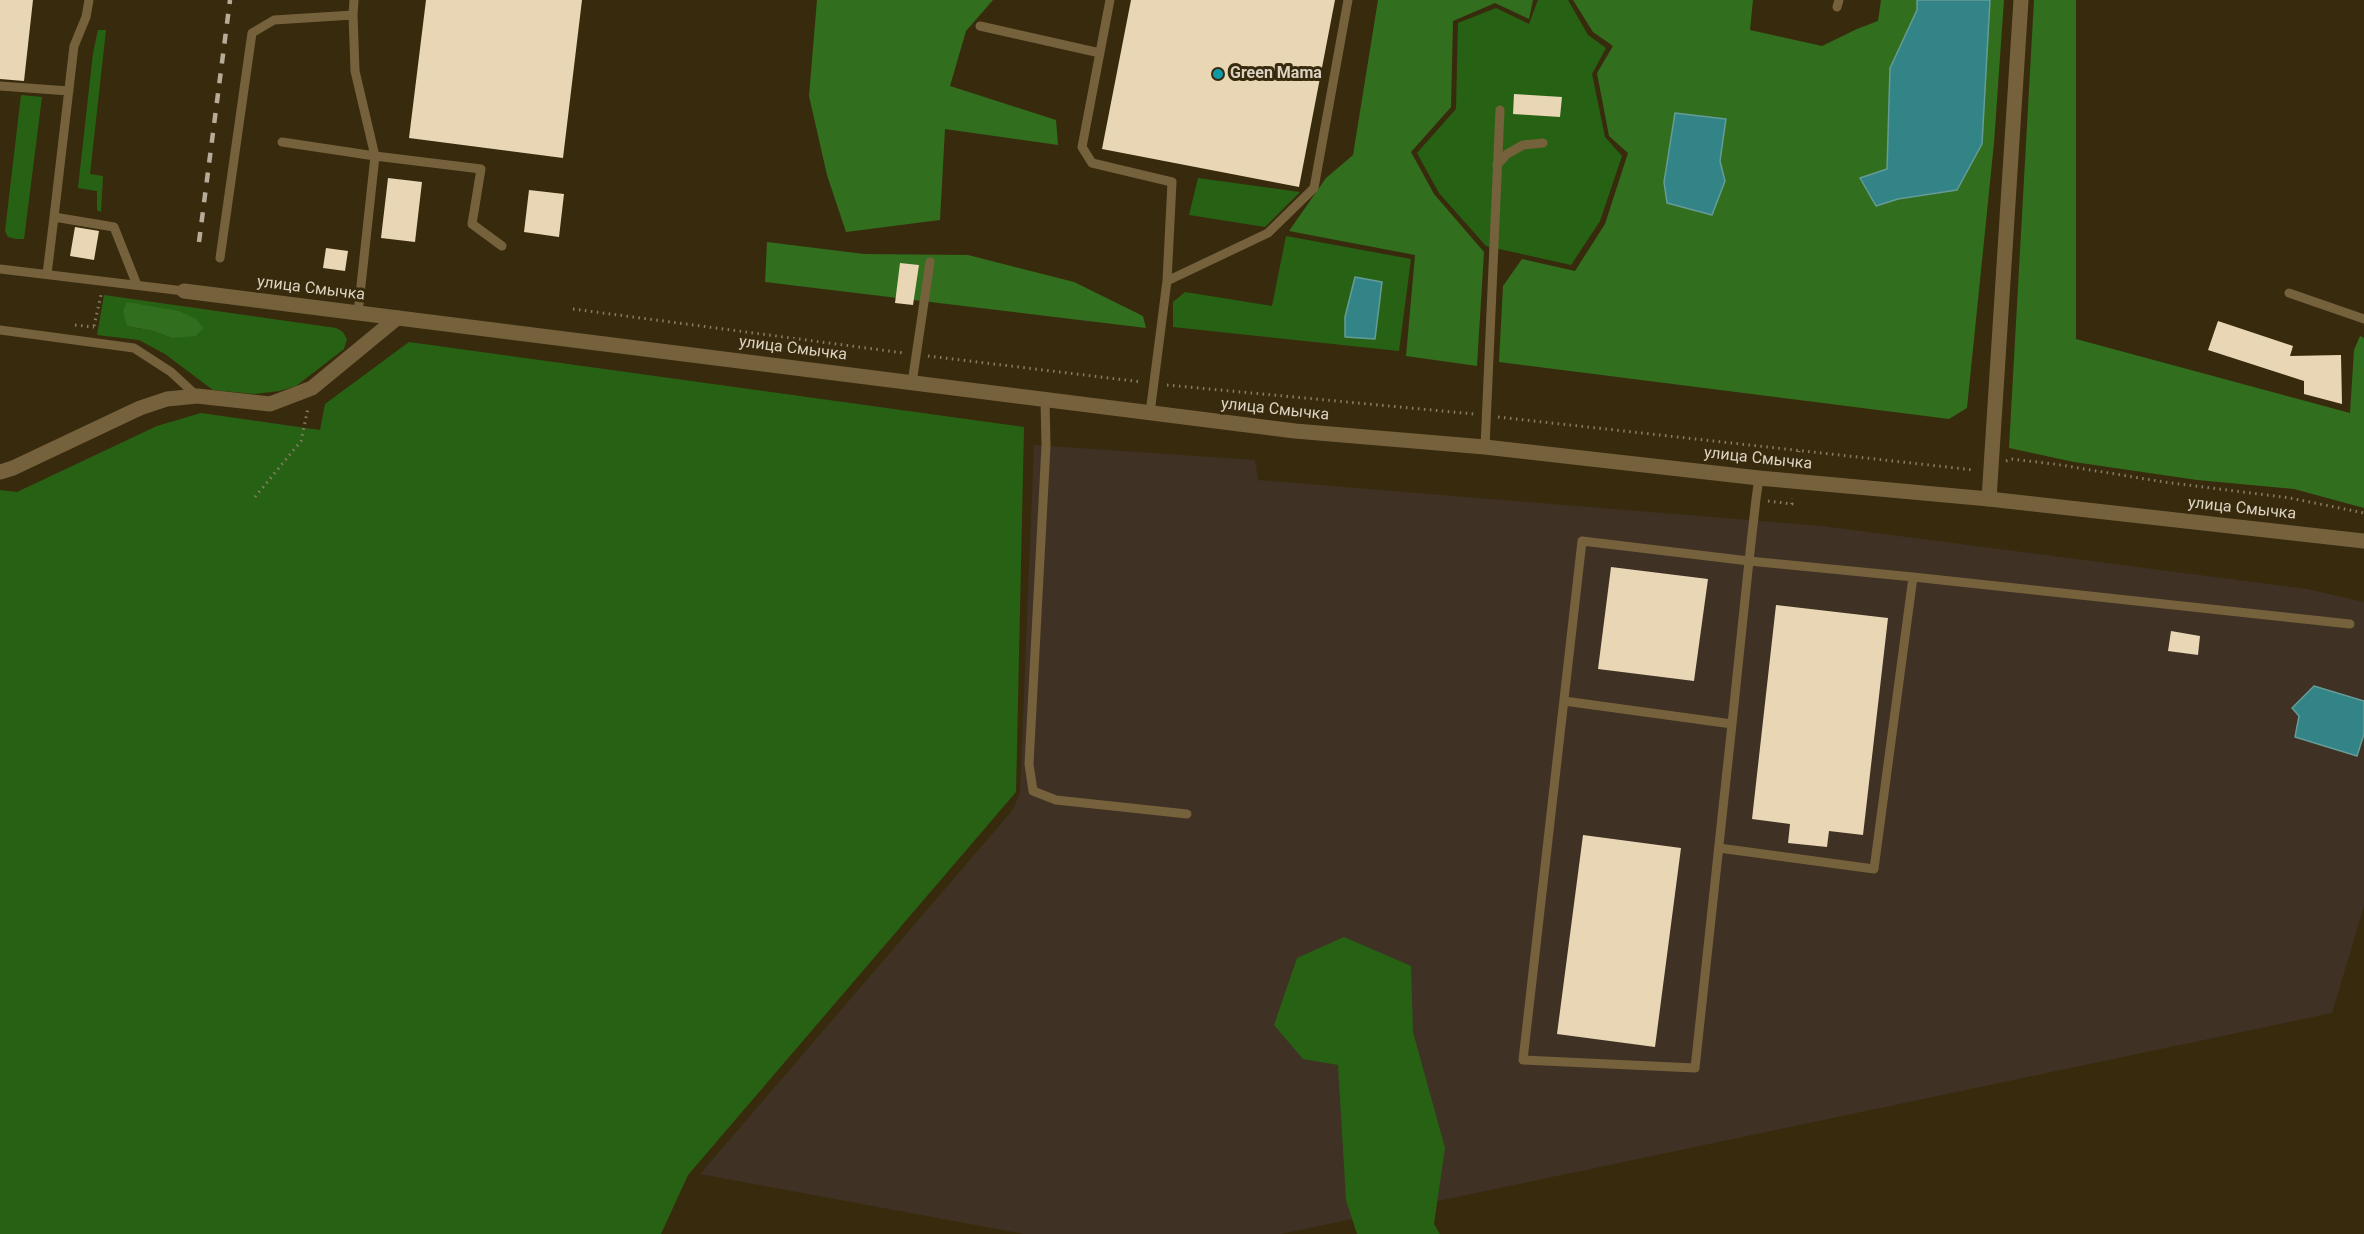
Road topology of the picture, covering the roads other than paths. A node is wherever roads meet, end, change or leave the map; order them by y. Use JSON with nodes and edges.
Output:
{"nodes":[{"id":1,"x":89,"y":0,"type":"edge"},
{"id":2,"x":354,"y":0,"type":"edge"},
{"id":3,"x":1110,"y":0,"type":"edge"},
{"id":4,"x":1348,"y":0,"type":"edge"},
{"id":5,"x":2021,"y":0,"type":"edge"},
{"id":6,"x":353,"y":15,"type":"junction"},
{"id":7,"x":980,"y":26,"type":"dead end"},
{"id":8,"x":1100,"y":53,"type":"junction"},
{"id":9,"x":0,"y":87,"type":"edge"},
{"id":10,"x":69,"y":92,"type":"junction"},
{"id":11,"x":1500,"y":110,"type":"dead end"},
{"id":12,"x":282,"y":142,"type":"dead end"},
{"id":13,"x":1543,"y":143,"type":"dead end"},
{"id":14,"x":375,"y":156,"type":"junction"},
{"id":15,"x":1497,"y":165,"type":"junction"},
{"id":16,"x":54,"y":217,"type":"junction"},
{"id":17,"x":502,"y":246,"type":"dead end"},
{"id":18,"x":220,"y":258,"type":"dead end"},
{"id":19,"x":930,"y":262,"type":"dead end"},
{"id":20,"x":0,"y":269,"type":"edge"},
{"id":21,"x":46,"y":274,"type":"junction"},
{"id":22,"x":1167,"y":281,"type":"junction"},
{"id":23,"x":137,"y":285,"type":"junction"},
{"id":24,"x":184,"y":291,"type":"joint"},
{"id":25,"x":2289,"y":293,"type":"dead end"},
{"id":26,"x":358,"y":313,"type":"junction"},
{"id":27,"x":398,"y":318,"type":"junction"},
{"id":28,"x":2364,"y":319,"type":"edge"},
{"id":29,"x":0,"y":330,"type":"edge"},
{"id":30,"x":912,"y":383,"type":"junction"},
{"id":31,"x":196,"y":396,"type":"junction"},
{"id":32,"x":1045,"y":401,"type":"junction"},
{"id":33,"x":1150,"y":413,"type":"junction"},
{"id":34,"x":1485,"y":447,"type":"junction"},
{"id":35,"x":0,"y":472,"type":"edge"},
{"id":36,"x":1759,"y":478,"type":"junction"},
{"id":37,"x":1989,"y":499,"type":"junction"},
{"id":38,"x":2364,"y":542,"type":"edge"},
{"id":39,"x":1749,"y":561,"type":"junction"},
{"id":40,"x":1913,"y":577,"type":"junction"},
{"id":41,"x":2350,"y":624,"type":"dead end"},
{"id":42,"x":1564,"y":701,"type":"junction"},
{"id":43,"x":1732,"y":724,"type":"junction"},
{"id":44,"x":1187,"y":814,"type":"dead end"},
{"id":45,"x":1719,"y":848,"type":"junction"}],
"edges":[{"from":1,"to":10,"type":"lane"},
{"from":2,"to":6,"type":"lane"},
{"from":3,"to":8,"type":"lane"},
{"from":4,"to":22,"type":"lane"},
{"from":5,"to":37,"type":"street"},
{"from":6,"to":14,"type":"lane"},
{"from":6,"to":18,"type":"lane"},
{"from":7,"to":8,"type":"lane"},
{"from":8,"to":22,"type":"lane"},
{"from":9,"to":10,"type":"lane"},
{"from":10,"to":16,"type":"lane"},
{"from":11,"to":15,"type":"lane"},
{"from":12,"to":14,"type":"lane"},
{"from":13,"to":15,"type":"lane"},
{"from":14,"to":17,"type":"lane"},
{"from":14,"to":26,"type":"lane"},
{"from":15,"to":34,"type":"lane"},
{"from":16,"to":21,"type":"lane"},
{"from":16,"to":23,"type":"lane"},
{"from":19,"to":30,"type":"lane"},
{"from":20,"to":21,"type":"lane"},
{"from":21,"to":23,"type":"lane"},
{"from":22,"to":33,"type":"lane"},
{"from":23,"to":24,"type":"lane"},
{"from":24,"to":26,"type":"street","name":"улица Смычка"},
{"from":25,"to":28,"type":"lane"},
{"from":26,"to":27,"type":"street","name":"улица Смычка"},
{"from":27,"to":30,"type":"street","name":"улица Смычка"},
{"from":27,"to":31,"type":"street"},
{"from":29,"to":31,"type":"lane"},
{"from":30,"to":32,"type":"street","name":"улица Смычка"},
{"from":31,"to":35,"type":"street"},
{"from":32,"to":33,"type":"street","name":"улица Смычка"},
{"from":32,"to":44,"type":"lane"},
{"from":33,"to":34,"type":"street","name":"улица Смычка"},
{"from":34,"to":36,"type":"street","name":"улица Смычка"},
{"from":36,"to":37,"type":"street","name":"улица Смычка"},
{"from":36,"to":39,"type":"lane"},
{"from":37,"to":38,"type":"street","name":"улица Смычка"},
{"from":39,"to":40,"type":"lane"},
{"from":39,"to":42,"type":"lane"},
{"from":39,"to":43,"type":"lane"},
{"from":40,"to":41,"type":"lane"},
{"from":40,"to":45,"type":"lane"},
{"from":42,"to":43,"type":"lane"},
{"from":42,"to":45,"type":"lane"},
{"from":43,"to":45,"type":"lane"}]}
